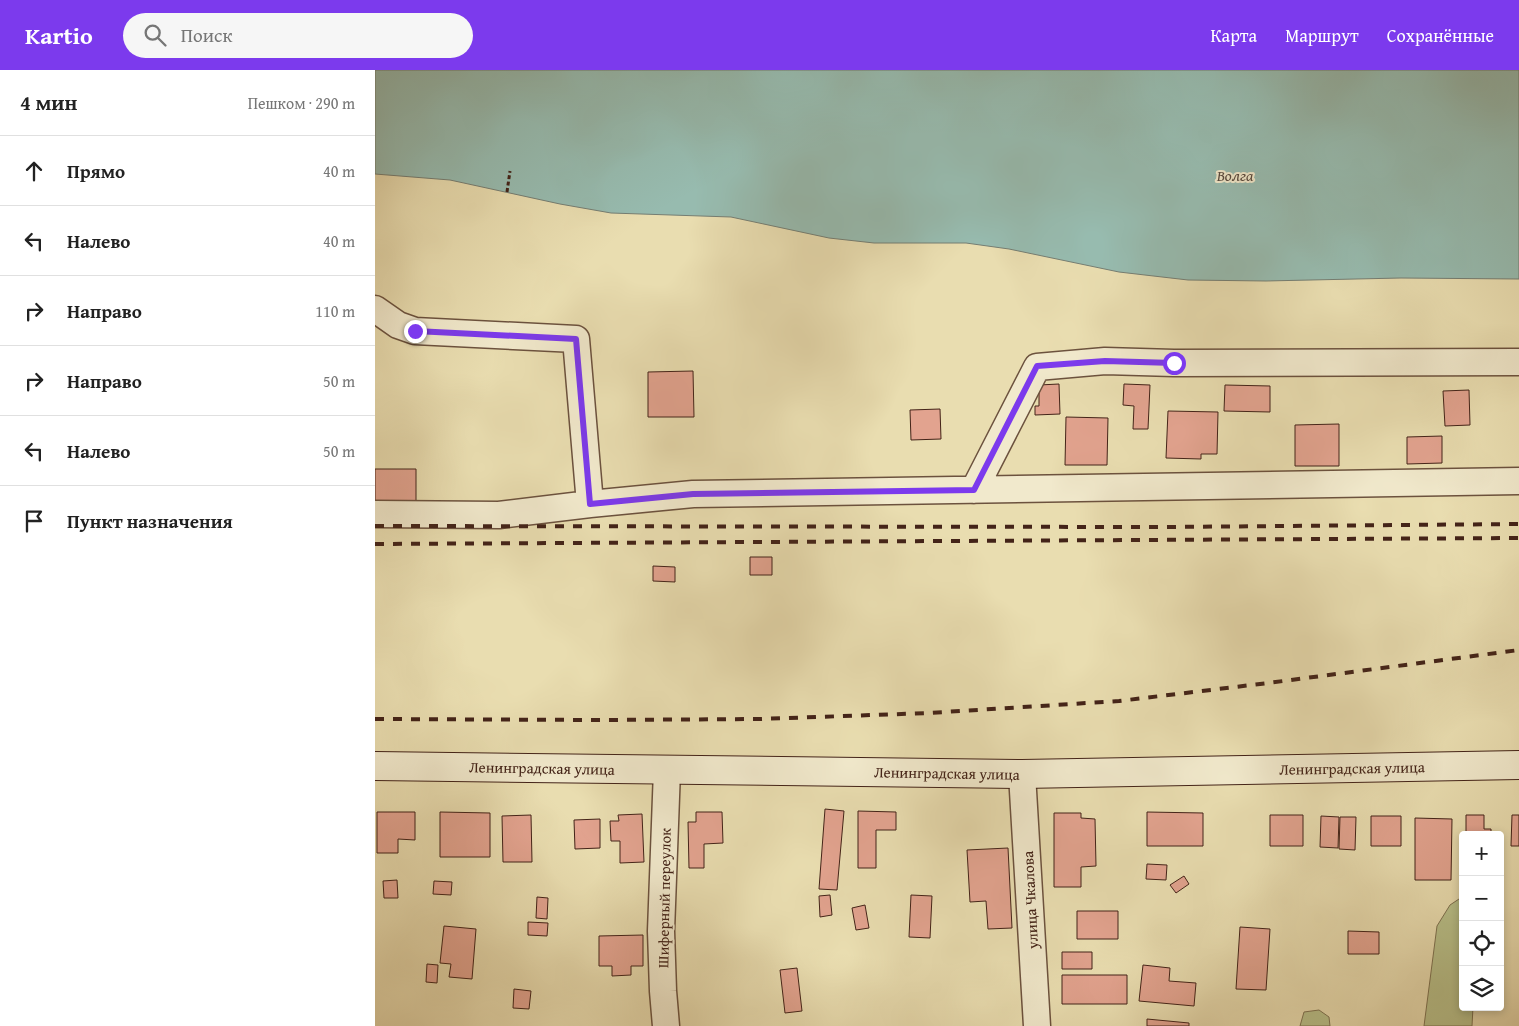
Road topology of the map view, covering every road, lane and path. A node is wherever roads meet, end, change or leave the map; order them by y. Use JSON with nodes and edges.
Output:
{"nodes":[{"id":1,"x":510,"y":171,"type":"dead end"},
{"id":2,"x":507,"y":192,"type":"dead end"},
{"id":3,"x":375,"y":308,"type":"edge"},
{"id":4,"x":1519,"y":362,"type":"edge"},
{"id":5,"x":1519,"y":481,"type":"edge"},
{"id":6,"x":974,"y":490,"type":"junction"},
{"id":7,"x":590,"y":504,"type":"junction"},
{"id":8,"x":375,"y":514,"type":"edge"},
{"id":9,"x":1519,"y":765,"type":"edge"},
{"id":10,"x":375,"y":766,"type":"edge"},
{"id":11,"x":667,"y":770,"type":"junction"},
{"id":12,"x":1022,"y":774,"type":"junction"},
{"id":13,"x":666,"y":1026,"type":"edge"},
{"id":14,"x":1037,"y":1026,"type":"edge"}],
"edges":[{"from":1,"to":2,"type":"path"},
{"from":3,"to":7,"type":"street"},
{"from":4,"to":6,"type":"street"},
{"from":5,"to":6,"type":"street"},
{"from":6,"to":7,"type":"street"},
{"from":7,"to":8,"type":"street"},
{"from":9,"to":12,"type":"main road","name":"Ленинградская улица"},
{"from":10,"to":11,"type":"main road","name":"Ленинградская улица"},
{"from":11,"to":12,"type":"main road","name":"Ленинградская улица"},
{"from":11,"to":13,"type":"street","name":"Шиферный переулок"},
{"from":12,"to":14,"type":"street","name":"улица Чкалова"}]}
